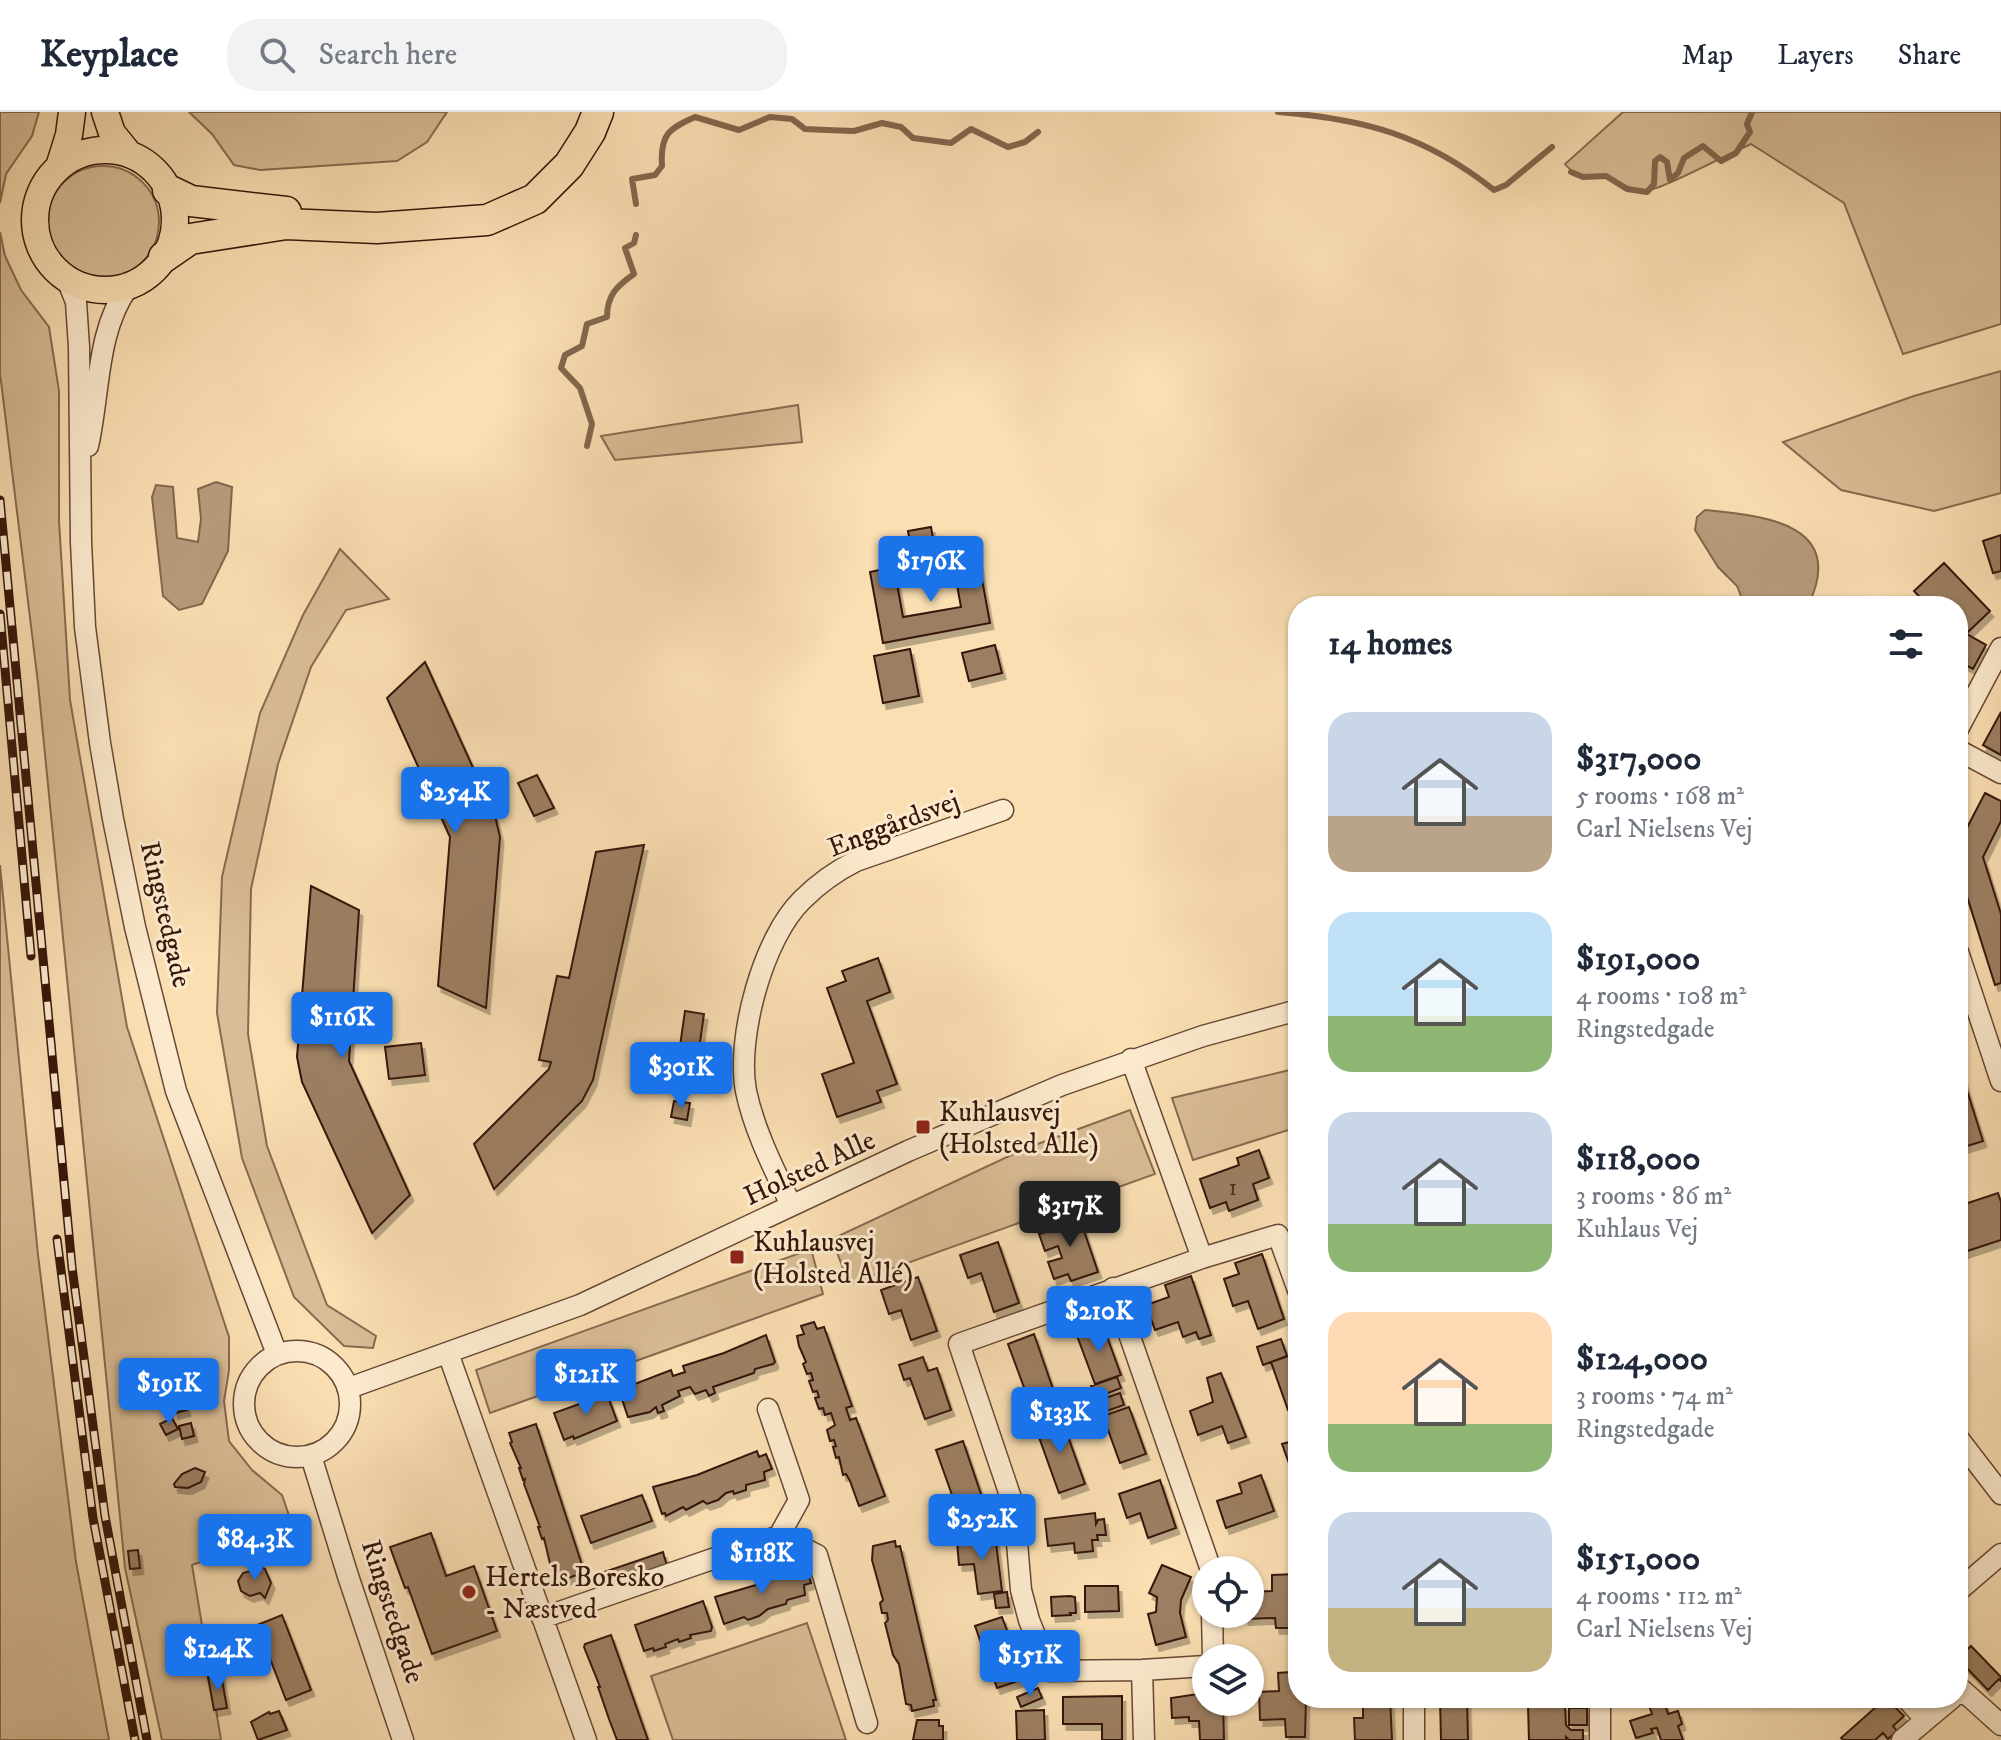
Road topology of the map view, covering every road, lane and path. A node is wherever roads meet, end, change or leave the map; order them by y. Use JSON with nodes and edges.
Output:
{"nodes":[{"id":1,"x":72,"y":112,"type":"edge"},
{"id":2,"x":105,"y":112,"type":"edge"},
{"id":3,"x":585,"y":112,"type":"edge"},
{"id":4,"x":598,"y":112,"type":"edge"},
{"id":5,"x":129,"y":154,"type":"junction"},
{"id":6,"x":59,"y":167,"type":"junction"},
{"id":7,"x":168,"y":190,"type":"junction"},
{"id":8,"x":164,"y":257,"type":"junction"},
{"id":9,"x":67,"y":279,"type":"junction"},
{"id":10,"x":128,"y":287,"type":"junction"},
{"id":11,"x":82,"y":469,"type":"junction"},
{"id":12,"x":2001,"y":648,"type":"edge"},
{"id":13,"x":1968,"y":710,"type":"edge"},
{"id":14,"x":1968,"y":755,"type":"edge"},
{"id":15,"x":2001,"y":773,"type":"edge"},
{"id":16,"x":1003,"y":810,"type":"dead end"},
{"id":17,"x":1968,"y":982,"type":"edge"},
{"id":18,"x":1288,"y":1012,"type":"edge"},
{"id":19,"x":1131,"y":1059,"type":"junction"},
{"id":20,"x":2001,"y":1081,"type":"edge"},
{"id":21,"x":791,"y":1205,"type":"junction"},
{"id":22,"x":1202,"y":1258,"type":"junction"},
{"id":23,"x":1288,"y":1262,"type":"edge"},
{"id":24,"x":1113,"y":1288,"type":"junction"},
{"id":25,"x":448,"y":1353,"type":"junction"},
{"id":26,"x":277,"y":1354,"type":"junction"},
{"id":27,"x":349,"y":1388,"type":"junction"},
{"id":28,"x":768,"y":1409,"type":"dead end"},
{"id":29,"x":1968,"y":1451,"type":"edge"},
{"id":30,"x":311,"y":1456,"type":"junction"},
{"id":31,"x":2001,"y":1494,"type":"edge"},
{"id":32,"x":779,"y":1536,"type":"junction"},
{"id":33,"x":2001,"y":1554,"type":"edge"},
{"id":34,"x":1206,"y":1556,"type":"edge"},
{"id":35,"x":1968,"y":1582,"type":"edge"},
{"id":36,"x":542,"y":1618,"type":"junction"},
{"id":37,"x":1192,"y":1667,"type":"edge"},
{"id":38,"x":1142,"y":1670,"type":"junction"},
{"id":39,"x":1968,"y":1695,"type":"edge"},
{"id":40,"x":1414,"y":1708,"type":"edge"},
{"id":41,"x":1600,"y":1708,"type":"edge"},
{"id":42,"x":1915,"y":1708,"type":"edge"},
{"id":43,"x":1939,"y":1708,"type":"edge"},
{"id":44,"x":1925,"y":1719,"type":"junction"},
{"id":45,"x":867,"y":1723,"type":"dead end"},
{"id":46,"x":2001,"y":1725,"type":"edge"},
{"id":47,"x":403,"y":1740,"type":"edge"},
{"id":48,"x":586,"y":1740,"type":"edge"},
{"id":49,"x":1144,"y":1740,"type":"edge"},
{"id":50,"x":1414,"y":1740,"type":"edge"},
{"id":51,"x":1600,"y":1740,"type":"edge"},
{"id":52,"x":1902,"y":1740,"type":"edge"}],
"edges":[{"from":1,"to":6,"type":"main road"},
{"from":2,"to":5,"type":"main road"},
{"from":3,"to":7,"type":"highway"},
{"from":4,"to":8,"type":"highway"},
{"from":5,"to":6,"type":"main road"},
{"from":5,"to":7,"type":"main road"},
{"from":6,"to":9,"type":"main road"},
{"from":7,"to":8,"type":"main road"},
{"from":8,"to":10,"type":"main road"},
{"from":9,"to":10,"type":"main road"},
{"from":9,"to":11,"type":"street","name":"Ringstedgade"},
{"from":10,"to":11,"type":"street","name":"Ringstedgade"},
{"from":11,"to":26,"type":"street","name":"Ringstedgade"},
{"from":12,"to":13,"type":"street"},
{"from":14,"to":15,"type":"street"},
{"from":16,"to":21,"type":"street","name":"Enggårdsvej"},
{"from":17,"to":20,"type":"street"},
{"from":18,"to":19,"type":"street","name":"Holsted Alle"},
{"from":19,"to":21,"type":"street","name":"Holsted Alle"},
{"from":19,"to":22,"type":"street"},
{"from":21,"to":25,"type":"street","name":"Holsted Alle"},
{"from":22,"to":23,"type":"street"},
{"from":22,"to":24,"type":"street"},
{"from":24,"to":34,"type":"street"},
{"from":24,"to":38,"type":"street"},
{"from":25,"to":27,"type":"street","name":"Holsted Alle"},
{"from":25,"to":36,"type":"street"},
{"from":26,"to":27,"type":"street"},
{"from":26,"to":30,"type":"street"},
{"from":27,"to":30,"type":"street"},
{"from":28,"to":32,"type":"street"},
{"from":29,"to":31,"type":"street"},
{"from":30,"to":47,"type":"street","name":"Ringstedgade"},
{"from":32,"to":36,"type":"street"},
{"from":32,"to":45,"type":"street"},
{"from":33,"to":35,"type":"street"},
{"from":36,"to":48,"type":"street"},
{"from":37,"to":38,"type":"street"},
{"from":38,"to":49,"type":"street"},
{"from":39,"to":46,"type":"street"},
{"from":40,"to":50,"type":"street"},
{"from":41,"to":51,"type":"street"},
{"from":42,"to":44,"type":"street"},
{"from":43,"to":44,"type":"street"},
{"from":44,"to":52,"type":"street"}]}
